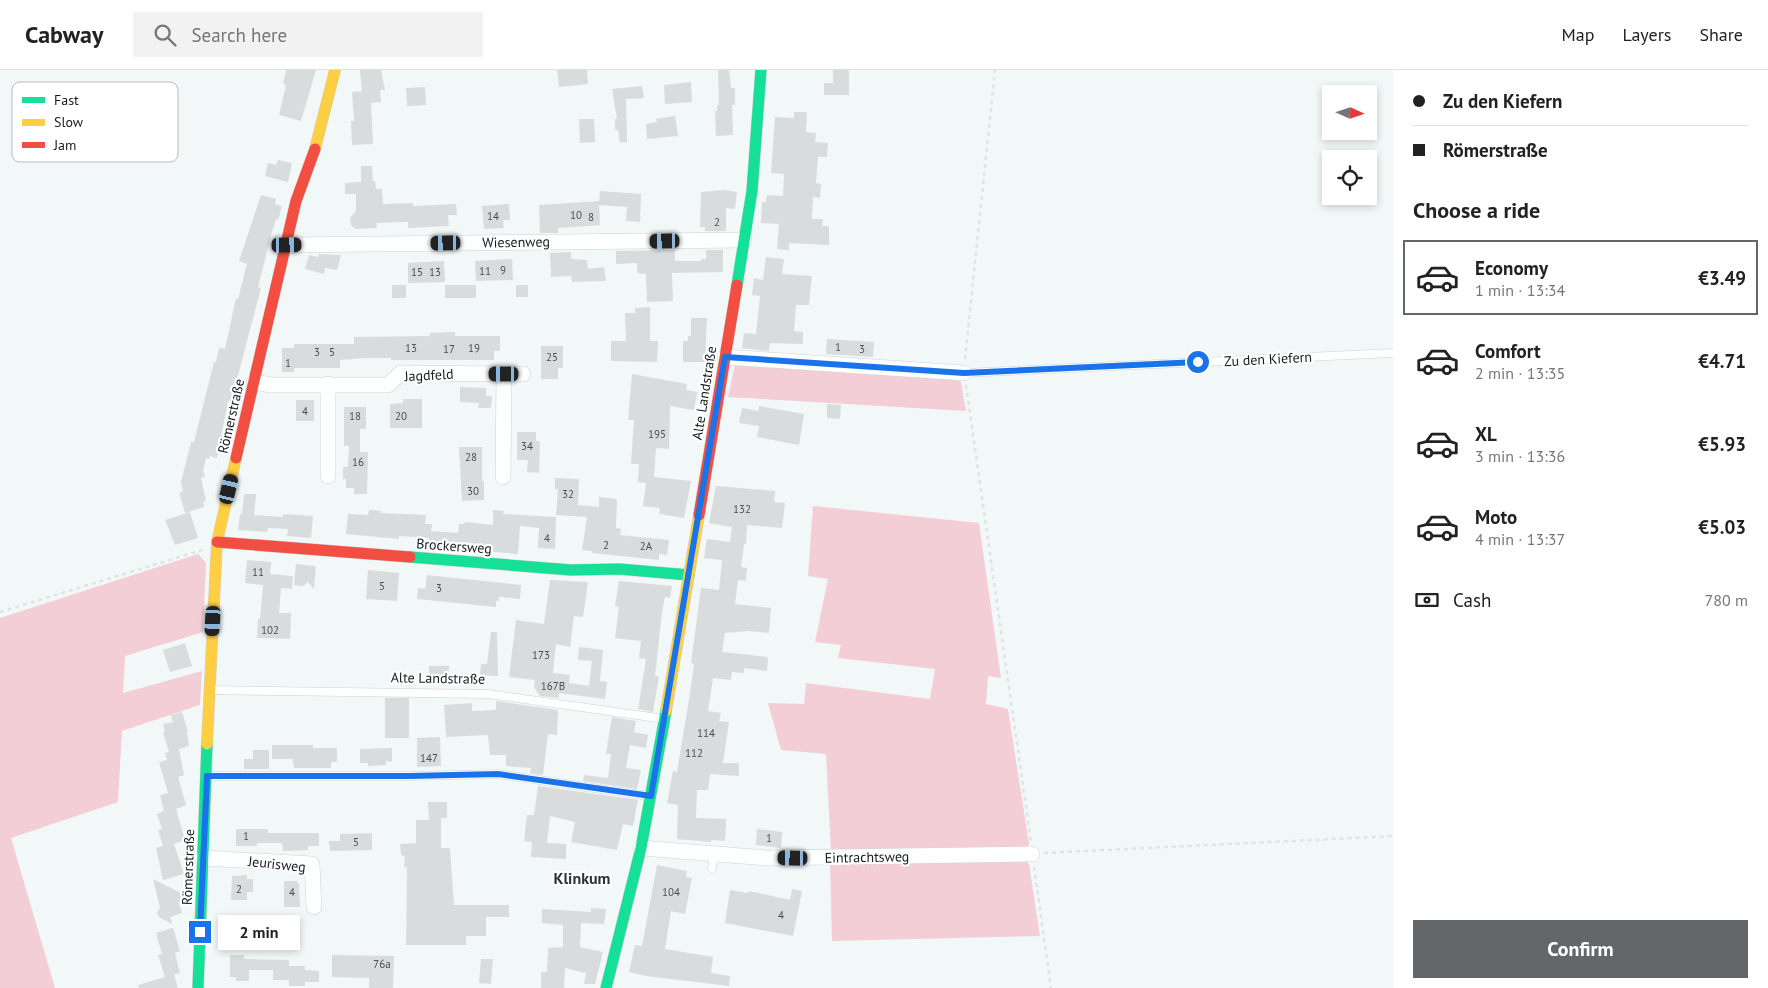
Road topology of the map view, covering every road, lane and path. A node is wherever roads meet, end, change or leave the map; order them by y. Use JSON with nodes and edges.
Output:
{"nodes":[{"id":1,"x":335,"y":70,"type":"edge"},
{"id":2,"x":761,"y":70,"type":"edge"},
{"id":3,"x":995,"y":70,"type":"edge"},
{"id":4,"x":744,"y":240,"type":"junction"},
{"id":5,"x":287,"y":245,"type":"junction"},
{"id":6,"x":1393,"y":353,"type":"edge"},
{"id":7,"x":725,"y":357,"type":"junction"},
{"id":8,"x":964,"y":373,"type":"junction"},
{"id":9,"x":504,"y":374,"type":"junction"},
{"id":10,"x":523,"y":374,"type":"dead end"},
{"id":11,"x":254,"y":382,"type":"junction"},
{"id":12,"x":328,"y":384,"type":"junction"},
{"id":13,"x":328,"y":476,"type":"dead end"},
{"id":14,"x":503,"y":477,"type":"dead end"},
{"id":15,"x":217,"y":542,"type":"junction"},
{"id":16,"x":689,"y":575,"type":"junction"},
{"id":17,"x":0,"y":612,"type":"edge"},
{"id":18,"x":208,"y":690,"type":"junction"},
{"id":19,"x":665,"y":719,"type":"junction"},
{"id":20,"x":207,"y":776,"type":"junction"},
{"id":21,"x":651,"y":796,"type":"junction"},
{"id":22,"x":1393,"y":836,"type":"edge"},
{"id":23,"x":641,"y":848,"type":"junction"},
{"id":24,"x":1032,"y":854,"type":"junction"},
{"id":25,"x":203,"y":858,"type":"junction"},
{"id":26,"x":314,"y":907,"type":"dead end"},
{"id":27,"x":198,"y":988,"type":"edge"},
{"id":28,"x":606,"y":988,"type":"edge"},
{"id":29,"x":1051,"y":988,"type":"edge"}],
"edges":[{"from":1,"to":5,"type":"street","name":"Römerstraße"},
{"from":2,"to":4,"type":"street","name":"Alte Landstraße"},
{"from":3,"to":8,"type":"path"},
{"from":4,"to":5,"type":"street","name":"Wiesenweg"},
{"from":4,"to":7,"type":"street","name":"Alte Landstraße"},
{"from":5,"to":11,"type":"street","name":"Römerstraße"},
{"from":6,"to":8,"type":"lane","name":"Zu den Kiefern"},
{"from":7,"to":8,"type":"street","name":"Zu den Kiefern"},
{"from":7,"to":16,"type":"street","name":"Alte Landstraße"},
{"from":8,"to":24,"type":"path"},
{"from":9,"to":10,"type":"street","name":"Jagdfeld"},
{"from":9,"to":12,"type":"street","name":"Jagdfeld"},
{"from":9,"to":14,"type":"street"},
{"from":11,"to":12,"type":"street","name":"Jagdfeld"},
{"from":11,"to":15,"type":"street","name":"Römerstraße"},
{"from":12,"to":13,"type":"street"},
{"from":15,"to":16,"type":"street","name":"Brockersweg"},
{"from":15,"to":17,"type":"path"},
{"from":15,"to":18,"type":"street","name":"Römerstraße"},
{"from":16,"to":19,"type":"street","name":"Alte Landstraße"},
{"from":18,"to":19,"type":"lane","name":"Alte Landstraße"},
{"from":18,"to":20,"type":"street","name":"Römerstraße"},
{"from":19,"to":21,"type":"street","name":"Alte Landstraße"},
{"from":20,"to":21,"type":"lane"},
{"from":20,"to":25,"type":"street","name":"Römerstraße"},
{"from":21,"to":23,"type":"street","name":"Alte Landstraße"},
{"from":22,"to":24,"type":"path"},
{"from":23,"to":24,"type":"street","name":"Eintrachtsweg"},
{"from":23,"to":28,"type":"street","name":"Alte Landstraße"},
{"from":24,"to":29,"type":"path"},
{"from":25,"to":26,"type":"street","name":"Jeurisweg"},
{"from":25,"to":27,"type":"street","name":"Römerstraße"}]}
